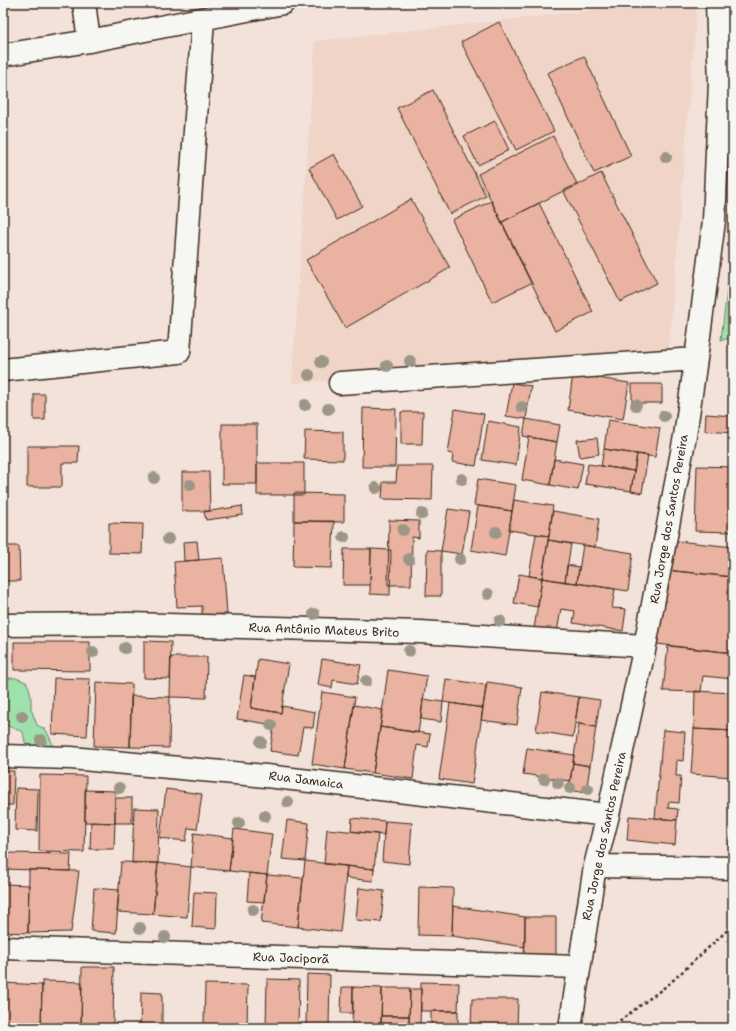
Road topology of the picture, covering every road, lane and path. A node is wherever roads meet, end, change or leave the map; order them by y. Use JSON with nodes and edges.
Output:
{"nodes":[{"id":1,"x":84,"y":3,"type":"edge"},
{"id":2,"x":283,"y":3,"type":"edge"},
{"id":3,"x":717,"y":3,"type":"edge"},
{"id":4,"x":203,"y":20,"type":"junction"},
{"id":5,"x":89,"y":41,"type":"junction"},
{"id":6,"x":3,"y":55,"type":"edge"},
{"id":7,"x":696,"y":359,"type":"junction"},
{"id":8,"x":3,"y":370,"type":"edge"},
{"id":9,"x":340,"y":382,"type":"dead end"},
{"id":10,"x":3,"y":625,"type":"edge"},
{"id":11,"x":645,"y":646,"type":"junction"},
{"id":12,"x":3,"y":756,"type":"edge"},
{"id":13,"x":608,"y":815,"type":"junction"},
{"id":14,"x":595,"y":866,"type":"junction"},
{"id":15,"x":733,"y":868,"type":"edge"},
{"id":16,"x":733,"y":925,"type":"edge"},
{"id":17,"x":3,"y":948,"type":"edge"},
{"id":18,"x":578,"y":967,"type":"junction"},
{"id":19,"x":570,"y":1028,"type":"edge"},
{"id":20,"x":610,"y":1028,"type":"edge"}],
"edges":[{"from":1,"to":5,"type":"street"},
{"from":2,"to":4,"type":"street"},
{"from":3,"to":7,"type":"street","name":"Rua Jorge dos Santos Pereira"},
{"from":4,"to":5,"type":"street"},
{"from":4,"to":8,"type":"street"},
{"from":5,"to":6,"type":"street"},
{"from":7,"to":9,"type":"street"},
{"from":7,"to":11,"type":"street","name":"Rua Jorge dos Santos Pereira"},
{"from":10,"to":11,"type":"street","name":"Rua Antônio Mateus Brito"},
{"from":11,"to":13,"type":"street","name":"Rua Jorge dos Santos Pereira"},
{"from":12,"to":13,"type":"street","name":"Rua Jamaica"},
{"from":13,"to":14,"type":"street","name":"Rua Jorge dos Santos Pereira"},
{"from":14,"to":15,"type":"street"},
{"from":14,"to":18,"type":"street","name":"Rua Jorge dos Santos Pereira"},
{"from":16,"to":20,"type":"path"},
{"from":17,"to":18,"type":"street","name":"Rua Jaciporã"},
{"from":18,"to":19,"type":"street","name":"Rua Jorge dos Santos Pereira"}]}
